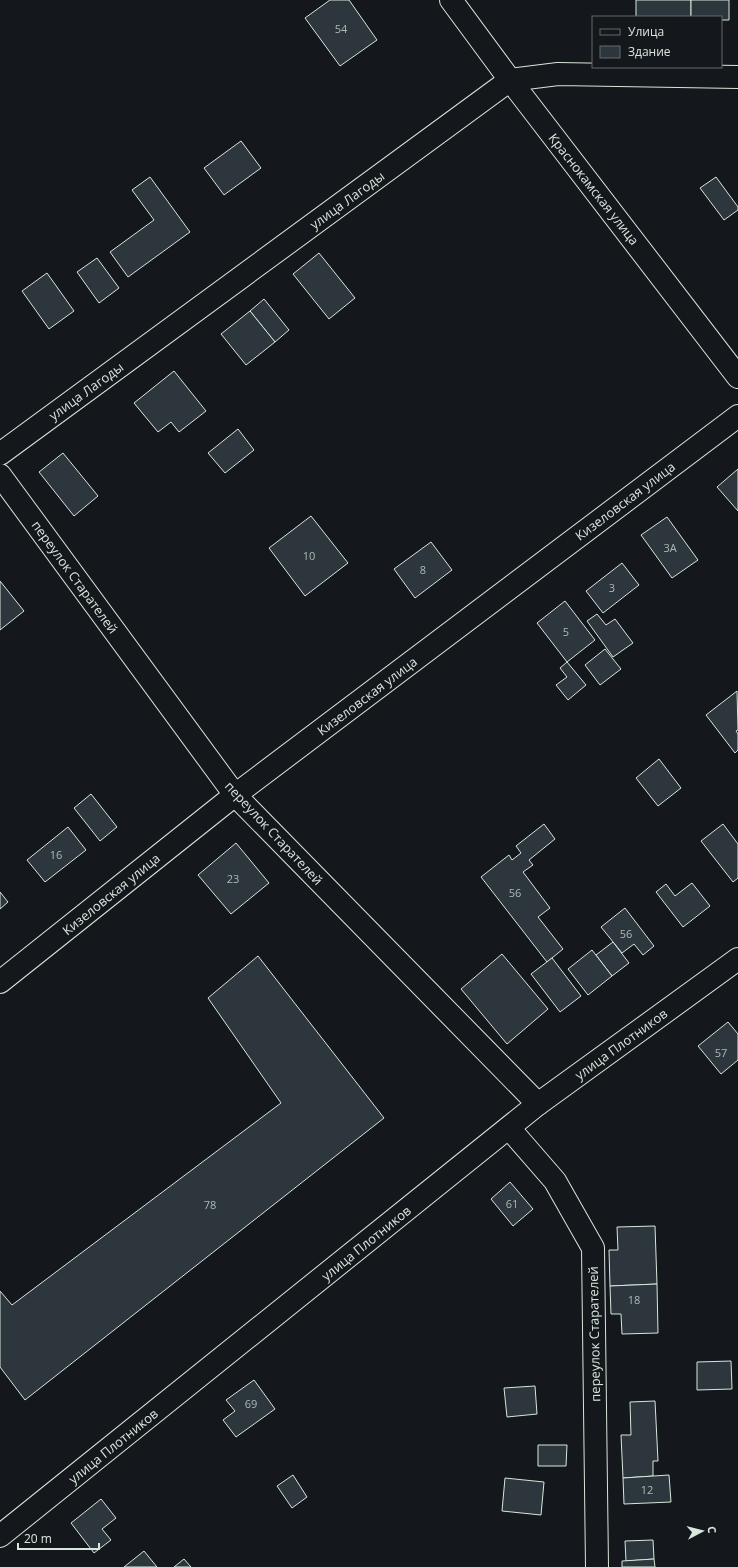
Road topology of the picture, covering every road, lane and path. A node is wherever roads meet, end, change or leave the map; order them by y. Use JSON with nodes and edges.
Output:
{"nodes":[{"id":1,"x":451,"y":0,"type":"edge"},
{"id":2,"x":738,"y":77,"type":"edge"},
{"id":3,"x":510,"y":80,"type":"junction"},
{"id":4,"x":738,"y":377,"type":"edge"},
{"id":5,"x":738,"y":416,"type":"edge"},
{"id":6,"x":0,"y":454,"type":"edge"},
{"id":7,"x":0,"y":475,"type":"edge"},
{"id":8,"x":235,"y":796,"type":"junction"},
{"id":9,"x":738,"y":959,"type":"edge"},
{"id":10,"x":0,"y":982,"type":"edge"},
{"id":11,"x":538,"y":1104,"type":"junction"},
{"id":12,"x":509,"y":1128,"type":"junction"},
{"id":13,"x":0,"y":1536,"type":"edge"},
{"id":14,"x":597,"y":1567,"type":"edge"}],
"edges":[{"from":1,"to":3,"type":"street","name":"Краснокамская улица"},
{"from":2,"to":3,"type":"street","name":"улица Лагоды"},
{"from":3,"to":4,"type":"street","name":"Краснокамская улица"},
{"from":3,"to":6,"type":"street","name":"улица Лагоды"},
{"from":5,"to":8,"type":"street","name":"Кизеловская улица"},
{"from":7,"to":8,"type":"street","name":"переулок Старателей"},
{"from":8,"to":10,"type":"street","name":"Кизеловская улица"},
{"from":8,"to":11,"type":"street","name":"переулок Старателей"},
{"from":9,"to":11,"type":"street","name":"улица Плотников"},
{"from":11,"to":12,"type":"street","name":"улица Плотников"},
{"from":12,"to":13,"type":"street","name":"улица Плотников"},
{"from":12,"to":14,"type":"street","name":"переулок Старателей"}]}
